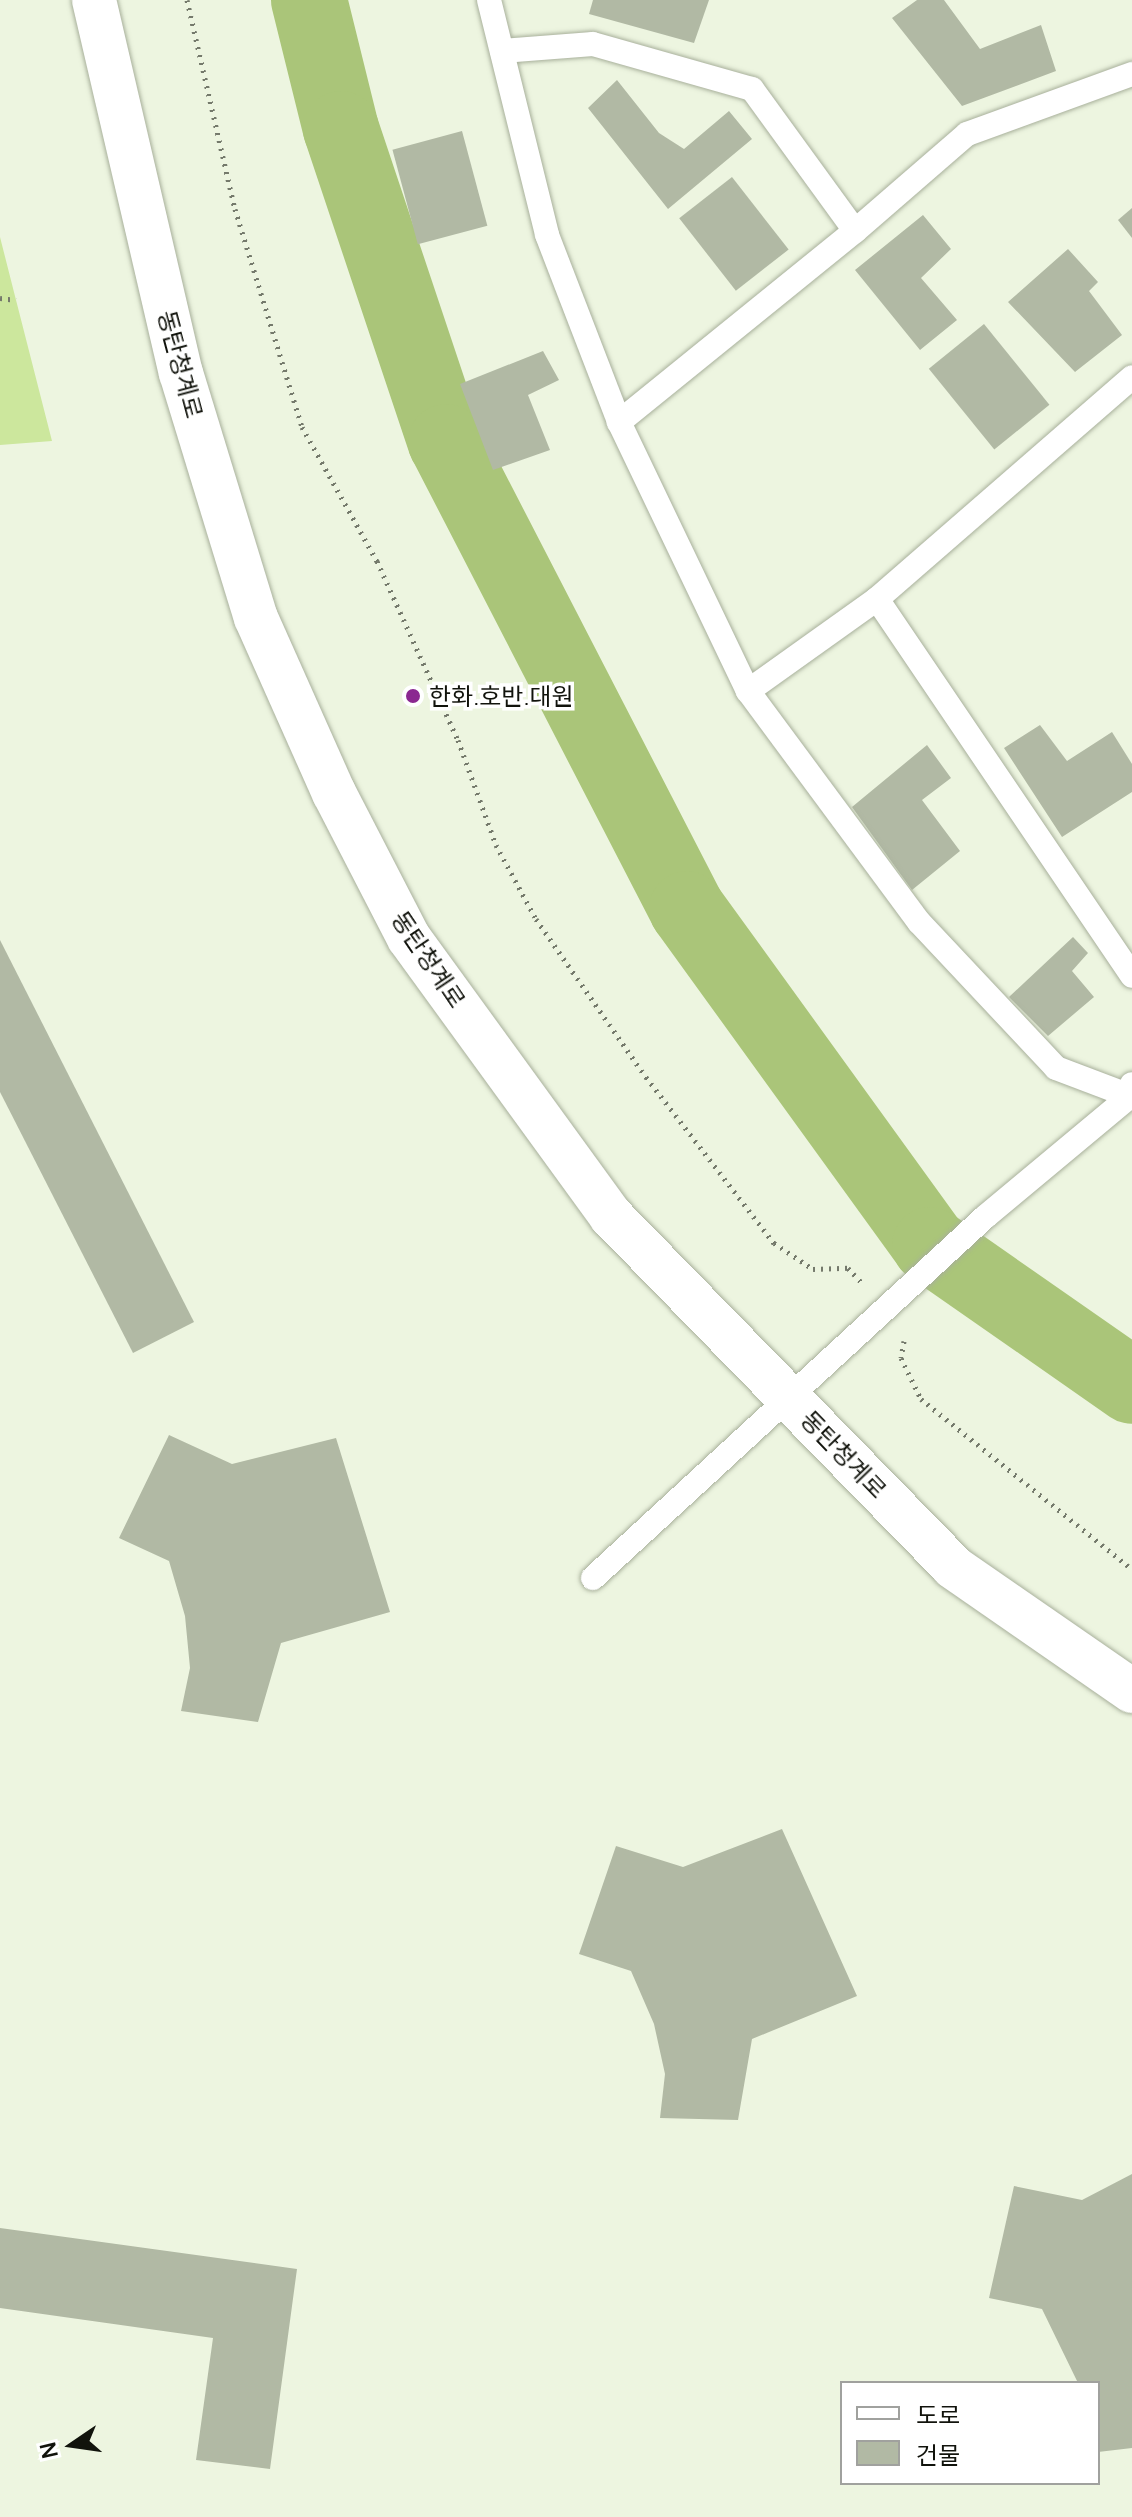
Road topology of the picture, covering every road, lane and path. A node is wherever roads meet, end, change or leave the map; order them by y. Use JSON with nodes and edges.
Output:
{"nodes":[{"id":1,"x":94,"y":0,"type":"edge"},
{"id":2,"x":187,"y":0,"type":"edge"},
{"id":3,"x":489,"y":0,"type":"edge"},
{"id":4,"x":502,"y":51,"type":"junction"},
{"id":5,"x":1132,"y":74,"type":"edge"},
{"id":6,"x":855,"y":231,"type":"junction"},
{"id":7,"x":0,"y":298,"type":"edge"},
{"id":8,"x":16,"y":300,"type":"dead end"},
{"id":9,"x":1132,"y":377,"type":"edge"},
{"id":10,"x":619,"y":422,"type":"junction"},
{"id":11,"x":877,"y":599,"type":"junction"},
{"id":12,"x":748,"y":691,"type":"junction"},
{"id":13,"x":1132,"y":976,"type":"edge"},
{"id":14,"x":1131,"y":1090,"type":"edge"},
{"id":15,"x":848,"y":1268,"type":"dead end"},
{"id":16,"x":908,"y":1331,"type":"dead end"},
{"id":17,"x":790,"y":1399,"type":"junction"},
{"id":18,"x":1132,"y":1569,"type":"edge"},
{"id":19,"x":593,"y":1578,"type":"dead end"},
{"id":20,"x":1132,"y":1691,"type":"edge"}],
"edges":[{"from":1,"to":17,"type":"street","name":"동탄청계로"},
{"from":2,"to":15,"type":"path"},
{"from":3,"to":4,"type":"lane"},
{"from":4,"to":6,"type":"lane"},
{"from":4,"to":10,"type":"lane"},
{"from":5,"to":6,"type":"lane"},
{"from":6,"to":10,"type":"lane"},
{"from":7,"to":8,"type":"path"},
{"from":9,"to":11,"type":"lane"},
{"from":10,"to":12,"type":"lane"},
{"from":11,"to":12,"type":"lane"},
{"from":11,"to":13,"type":"lane"},
{"from":12,"to":14,"type":"lane"},
{"from":14,"to":17,"type":"lane"},
{"from":16,"to":18,"type":"path"},
{"from":17,"to":19,"type":"lane"},
{"from":17,"to":20,"type":"street","name":"동탄청계로"}]}
